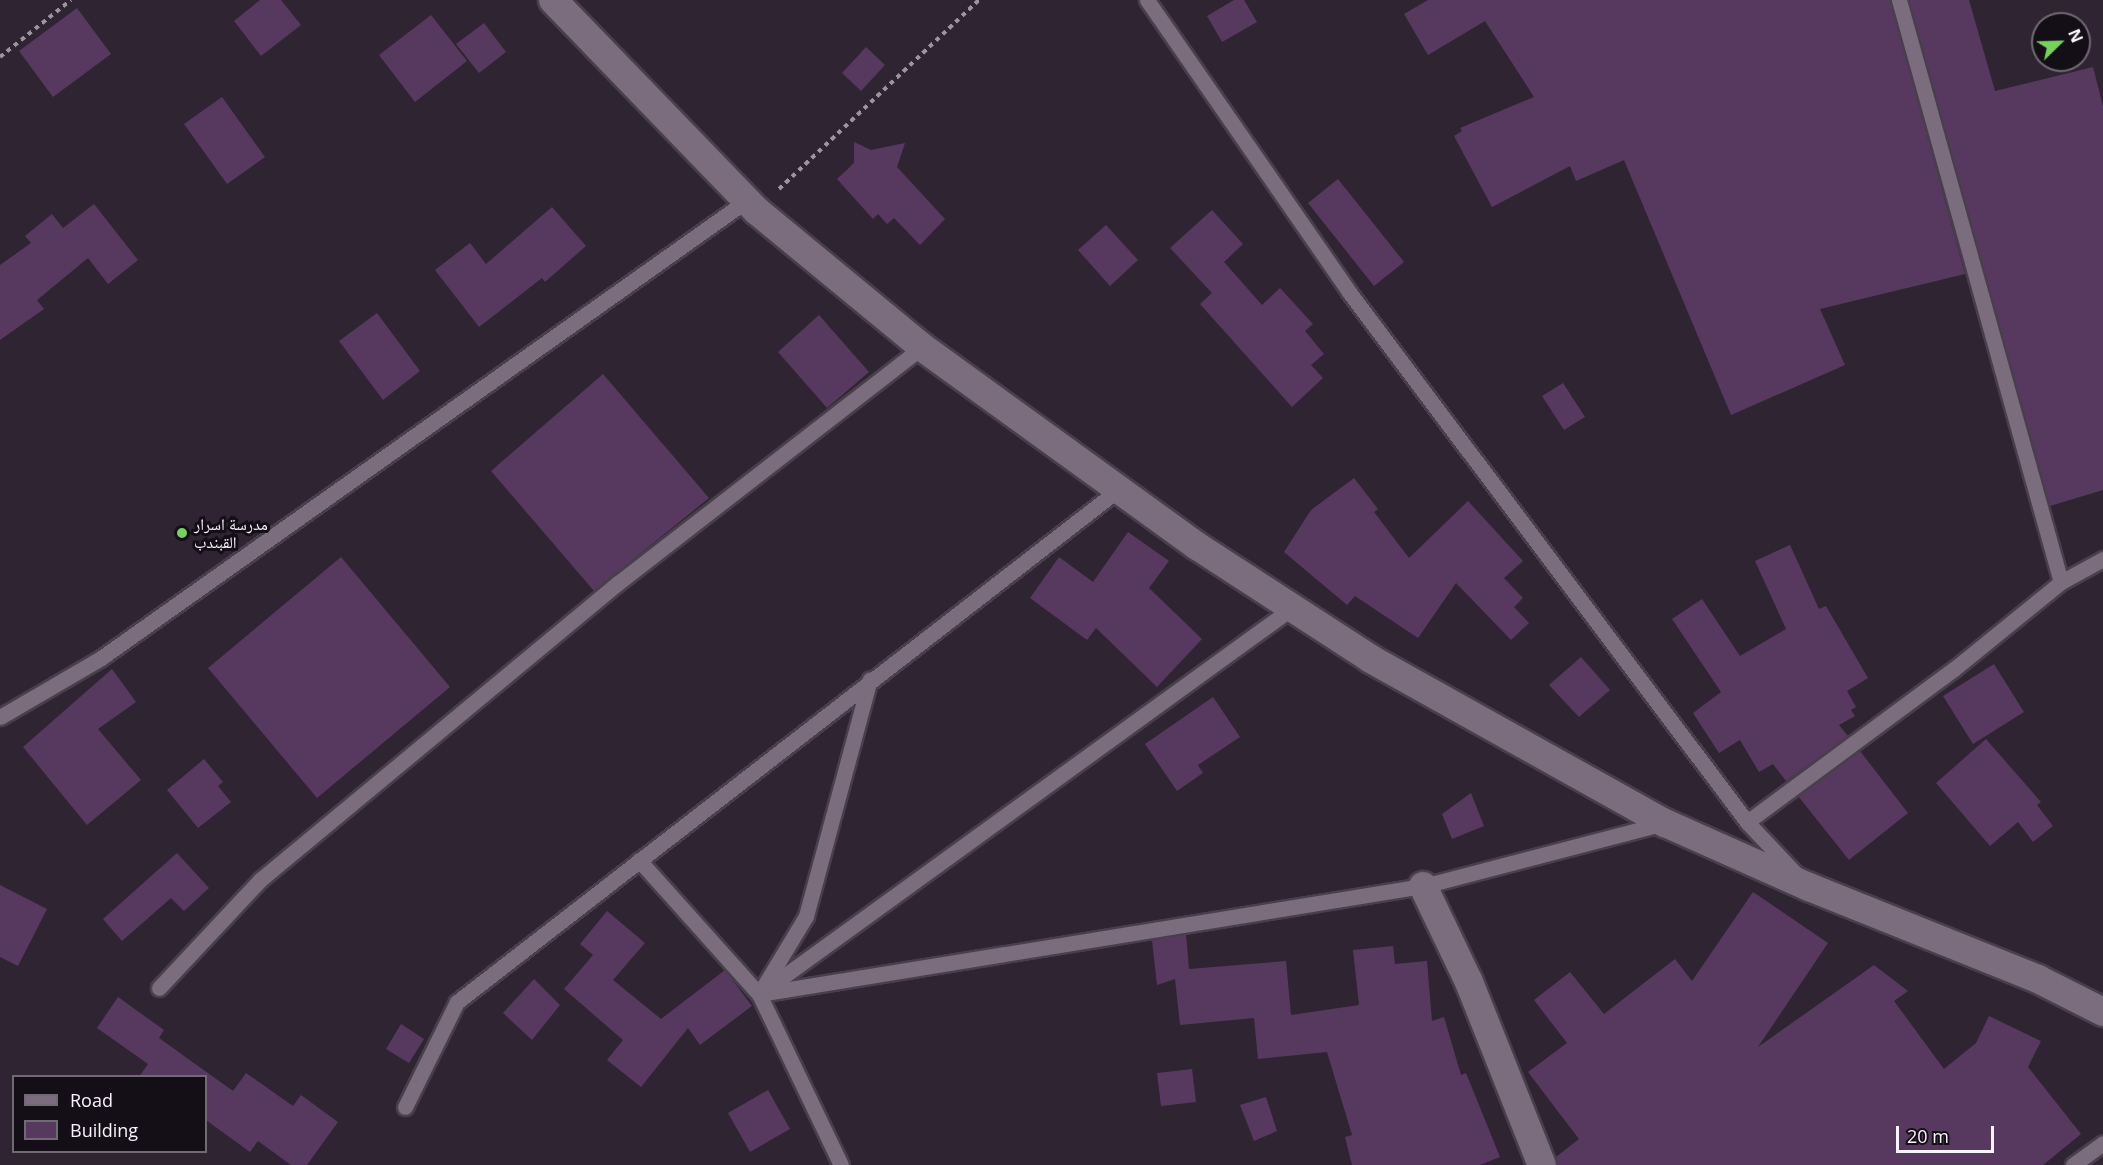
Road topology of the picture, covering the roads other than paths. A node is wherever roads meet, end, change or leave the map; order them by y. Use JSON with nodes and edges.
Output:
{"nodes":[{"id":1,"x":553,"y":0,"type":"edge"},
{"id":2,"x":1147,"y":0,"type":"edge"},
{"id":3,"x":1899,"y":0,"type":"edge"},
{"id":4,"x":752,"y":206,"type":"junction"},
{"id":5,"x":922,"y":347,"type":"junction"},
{"id":6,"x":1119,"y":489,"type":"junction"},
{"id":7,"x":2103,"y":559,"type":"edge"},
{"id":8,"x":2061,"y":582,"type":"junction"},
{"id":9,"x":1292,"y":608,"type":"junction"},
{"id":10,"x":870,"y":679,"type":"junction"},
{"id":11,"x":0,"y":717,"type":"edge"},
{"id":12,"x":1747,"y":822,"type":"junction"},
{"id":13,"x":1665,"y":823,"type":"junction"},
{"id":14,"x":639,"y":860,"type":"junction"},
{"id":15,"x":1423,"y":886,"type":"junction"},
{"id":16,"x":1809,"y":887,"type":"junction"},
{"id":17,"x":159,"y":988,"type":"dead end"},
{"id":18,"x":759,"y":994,"type":"junction"},
{"id":19,"x":2103,"y":1012,"type":"edge"},
{"id":20,"x":405,"y":1107,"type":"dead end"},
{"id":21,"x":2103,"y":1143,"type":"edge"},
{"id":22,"x":841,"y":1165,"type":"edge"},
{"id":23,"x":1542,"y":1165,"type":"edge"},
{"id":24,"x":2073,"y":1165,"type":"edge"}],
"edges":[{"from":1,"to":4,"type":"street"},
{"from":2,"to":12,"type":"lane"},
{"from":3,"to":8,"type":"lane"},
{"from":4,"to":5,"type":"street"},
{"from":4,"to":11,"type":"lane"},
{"from":5,"to":6,"type":"street"},
{"from":5,"to":17,"type":"lane"},
{"from":6,"to":9,"type":"street"},
{"from":6,"to":10,"type":"lane"},
{"from":7,"to":8,"type":"lane"},
{"from":8,"to":12,"type":"lane"},
{"from":9,"to":13,"type":"street"},
{"from":9,"to":18,"type":"lane"},
{"from":10,"to":14,"type":"lane"},
{"from":10,"to":18,"type":"lane"},
{"from":12,"to":16,"type":"lane"},
{"from":13,"to":15,"type":"lane"},
{"from":13,"to":16,"type":"street"},
{"from":14,"to":18,"type":"lane"},
{"from":14,"to":20,"type":"lane"},
{"from":15,"to":18,"type":"lane"},
{"from":15,"to":23,"type":"street"},
{"from":16,"to":19,"type":"street"},
{"from":18,"to":22,"type":"lane"},
{"from":21,"to":24,"type":"lane"}]}
